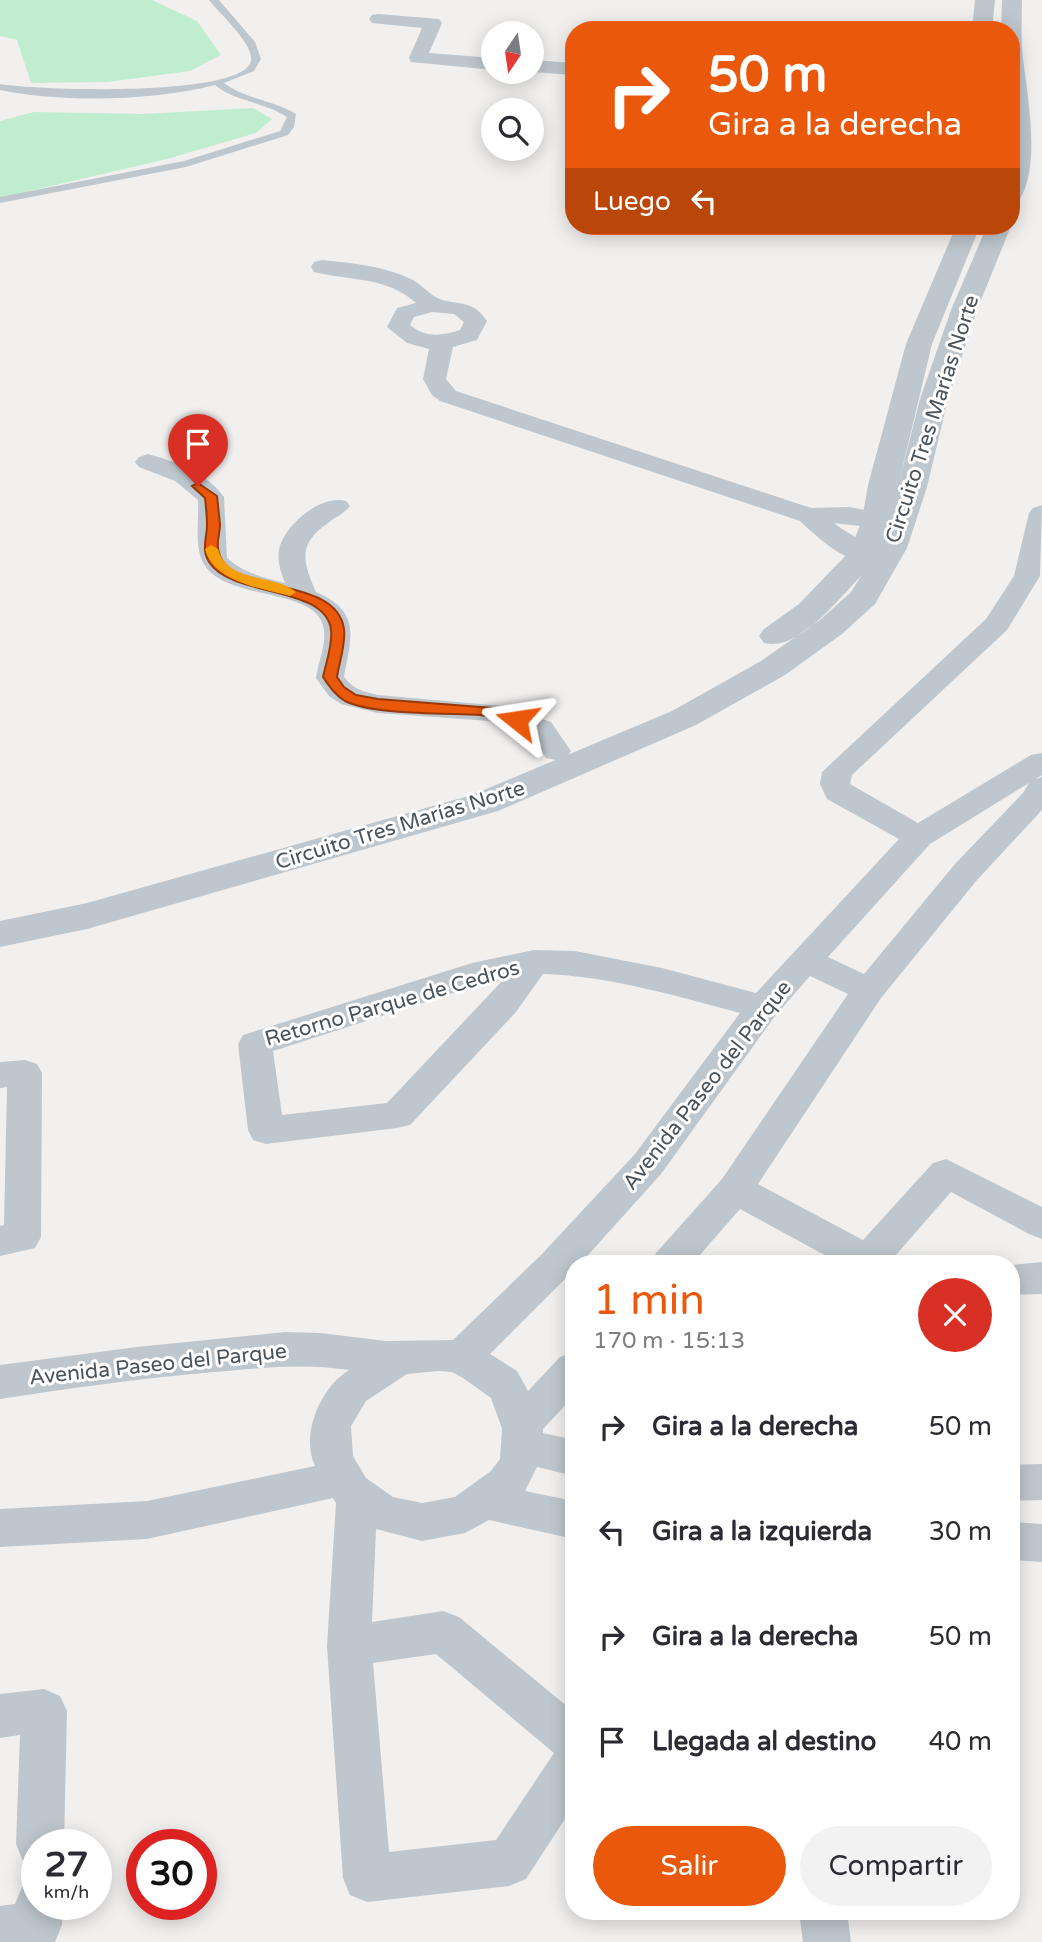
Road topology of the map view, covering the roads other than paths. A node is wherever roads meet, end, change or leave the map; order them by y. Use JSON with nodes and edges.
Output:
{"nodes":[{"id":1,"x":215,"y":0,"type":"edge"},
{"id":2,"x":985,"y":0,"type":"edge"},
{"id":3,"x":1012,"y":0,"type":"edge"},
{"id":4,"x":378,"y":19,"type":"dead end"},
{"id":5,"x":983,"y":21,"type":"edge"},
{"id":6,"x":1012,"y":21,"type":"edge"},
{"id":7,"x":422,"y":52,"type":"junction"},
{"id":8,"x":481,"y":55,"type":"edge"},
{"id":9,"x":544,"y":60,"type":"edge"},
{"id":10,"x":565,"y":61,"type":"edge"},
{"id":11,"x":481,"y":63,"type":"edge"},
{"id":12,"x":544,"y":67,"type":"edge"},
{"id":13,"x":565,"y":68,"type":"edge"},
{"id":14,"x":217,"y":82,"type":"junction"},
{"id":15,"x":0,"y":87,"type":"edge"},
{"id":16,"x":1020,"y":99,"type":"edge"},
{"id":17,"x":1020,"y":151,"type":"edge"},
{"id":18,"x":0,"y":200,"type":"edge"},
{"id":19,"x":964,"y":235,"type":"edge"},
{"id":20,"x":995,"y":235,"type":"edge"},
{"id":21,"x":322,"y":267,"type":"dead end"},
{"id":22,"x":430,"y":306,"type":"junction"},
{"id":23,"x":442,"y":343,"type":"junction"},
{"id":24,"x":148,"y":462,"type":"dead end"},
{"id":25,"x":337,"y":506,"type":"dead end"},
{"id":26,"x":1042,"y":513,"type":"edge"},
{"id":27,"x":809,"y":516,"type":"junction"},
{"id":28,"x":877,"y":520,"type":"junction"},
{"id":29,"x":864,"y":554,"type":"junction"},
{"id":30,"x":304,"y":595,"type":"junction"},
{"id":31,"x":556,"y":751,"type":"junction"},
{"id":32,"x":1042,"y":762,"type":"edge"},
{"id":33,"x":1042,"y":787,"type":"edge"},
{"id":34,"x":478,"y":792,"type":"junction"},
{"id":35,"x":919,"y":837,"type":"junction"},
{"id":36,"x":0,"y":913,"type":"edge"},
{"id":37,"x":0,"y":934,"type":"edge"},
{"id":38,"x":807,"y":961,"type":"junction"},
{"id":39,"x":534,"y":962,"type":"junction"},
{"id":40,"x":869,"y":990,"type":"junction"},
{"id":41,"x":763,"y":1007,"type":"junction"},
{"id":42,"x":0,"y":1076,"type":"edge"},
{"id":43,"x":734,"y":1189,"type":"junction"},
{"id":44,"x":1042,"y":1224,"type":"edge"},
{"id":45,"x":0,"y":1241,"type":"edge"},
{"id":46,"x":677,"y":1255,"type":"edge"},
{"id":47,"x":854,"y":1255,"type":"edge"},
{"id":48,"x":873,"y":1255,"type":"edge"},
{"id":49,"x":1042,"y":1278,"type":"edge"},
{"id":50,"x":1020,"y":1279,"type":"edge"},
{"id":51,"x":399,"y":1358,"type":"junction"},
{"id":52,"x":460,"y":1358,"type":"junction"},
{"id":53,"x":565,"y":1381,"type":"edge"},
{"id":54,"x":0,"y":1382,"type":"edge"},
{"id":55,"x":524,"y":1435,"type":"junction"},
{"id":56,"x":565,"y":1454,"type":"edge"},
{"id":57,"x":1042,"y":1482,"type":"edge"},
{"id":58,"x":1020,"y":1483,"type":"edge"},
{"id":59,"x":348,"y":1489,"type":"junction"},
{"id":60,"x":490,"y":1502,"type":"junction"},
{"id":61,"x":565,"y":1518,"type":"edge"},
{"id":62,"x":0,"y":1528,"type":"edge"},
{"id":63,"x":1020,"y":1542,"type":"edge"},
{"id":64,"x":1042,"y":1543,"type":"edge"},
{"id":65,"x":349,"y":1646,"type":"junction"},
{"id":66,"x":0,"y":1716,"type":"edge"},
{"id":67,"x":565,"y":1734,"type":"edge"},
{"id":68,"x":565,"y":1778,"type":"edge"},
{"id":69,"x":40,"y":1829,"type":"edge"},
{"id":70,"x":38,"y":1920,"type":"edge"},
{"id":71,"x":824,"y":1920,"type":"edge"},
{"id":72,"x":0,"y":1930,"type":"edge"},
{"id":73,"x":827,"y":1942,"type":"edge"}],
"edges":[{"from":1,"to":14,"type":"lane"},
{"from":2,"to":5,"type":"street"},
{"from":3,"to":6,"type":"street"},
{"from":4,"to":7,"type":"street"},
{"from":7,"to":8,"type":"street"},
{"from":7,"to":11,"type":"street"},
{"from":9,"to":10,"type":"street"},
{"from":12,"to":13,"type":"street"},
{"from":14,"to":15,"type":"lane"},
{"from":14,"to":18,"type":"lane"},
{"from":16,"to":17,"type":"street"},
{"from":19,"to":28,"type":"street","name":"Circuito Tres Marías Norte"},
{"from":20,"to":34,"type":"street","name":"Circuito Tres Marías Norte"},
{"from":21,"to":22,"type":"street"},
{"from":22,"to":23,"type":"street"},
{"from":22,"to":23,"type":"street"},
{"from":23,"to":27,"type":"street"},
{"from":24,"to":30,"type":"street"},
{"from":25,"to":30,"type":"street"},
{"from":26,"to":35,"type":"street"},
{"from":27,"to":28,"type":"street"},
{"from":27,"to":29,"type":"street"},
{"from":28,"to":29,"type":"street","name":"Circuito Tres Marías Norte"},
{"from":29,"to":31,"type":"street","name":"Circuito Tres Marías Norte"},
{"from":30,"to":31,"type":"street"},
{"from":31,"to":34,"type":"street","name":"Circuito Tres Marías Norte"},
{"from":32,"to":35,"type":"street","name":"Avenida Paseo del Parque"},
{"from":33,"to":40,"type":"street"},
{"from":34,"to":36,"type":"street","name":"Circuito Tres Marías Norte"},
{"from":34,"to":37,"type":"street","name":"Circuito Tres Marías Norte"},
{"from":35,"to":38,"type":"street","name":"Avenida Paseo del Parque"},
{"from":38,"to":40,"type":"street"},
{"from":38,"to":41,"type":"street","name":"Avenida Paseo del Parque"},
{"from":39,"to":39,"type":"street","name":"Retorno Parque de Cedros"},
{"from":39,"to":41,"type":"street","name":"Retorno Parque de Cedros"},
{"from":40,"to":43,"type":"street"},
{"from":41,"to":52,"type":"street","name":"Avenida Paseo del Parque"},
{"from":42,"to":45,"type":"street"},
{"from":43,"to":46,"type":"street"},
{"from":43,"to":47,"type":"street"},
{"from":44,"to":48,"type":"street"},
{"from":49,"to":50,"type":"street"},
{"from":51,"to":52,"type":"street"},
{"from":51,"to":54,"type":"street","name":"Avenida Paseo del Parque"},
{"from":51,"to":59,"type":"street"},
{"from":52,"to":55,"type":"street"},
{"from":53,"to":55,"type":"street"},
{"from":55,"to":56,"type":"street"},
{"from":55,"to":60,"type":"street"},
{"from":57,"to":58,"type":"street"},
{"from":59,"to":60,"type":"street"},
{"from":59,"to":62,"type":"street"},
{"from":59,"to":65,"type":"street"},
{"from":60,"to":61,"type":"street"},
{"from":63,"to":64,"type":"street"},
{"from":65,"to":67,"type":"street"},
{"from":65,"to":68,"type":"street"},
{"from":66,"to":69,"type":"street"},
{"from":70,"to":72,"type":"street"},
{"from":71,"to":73,"type":"street"}]}
